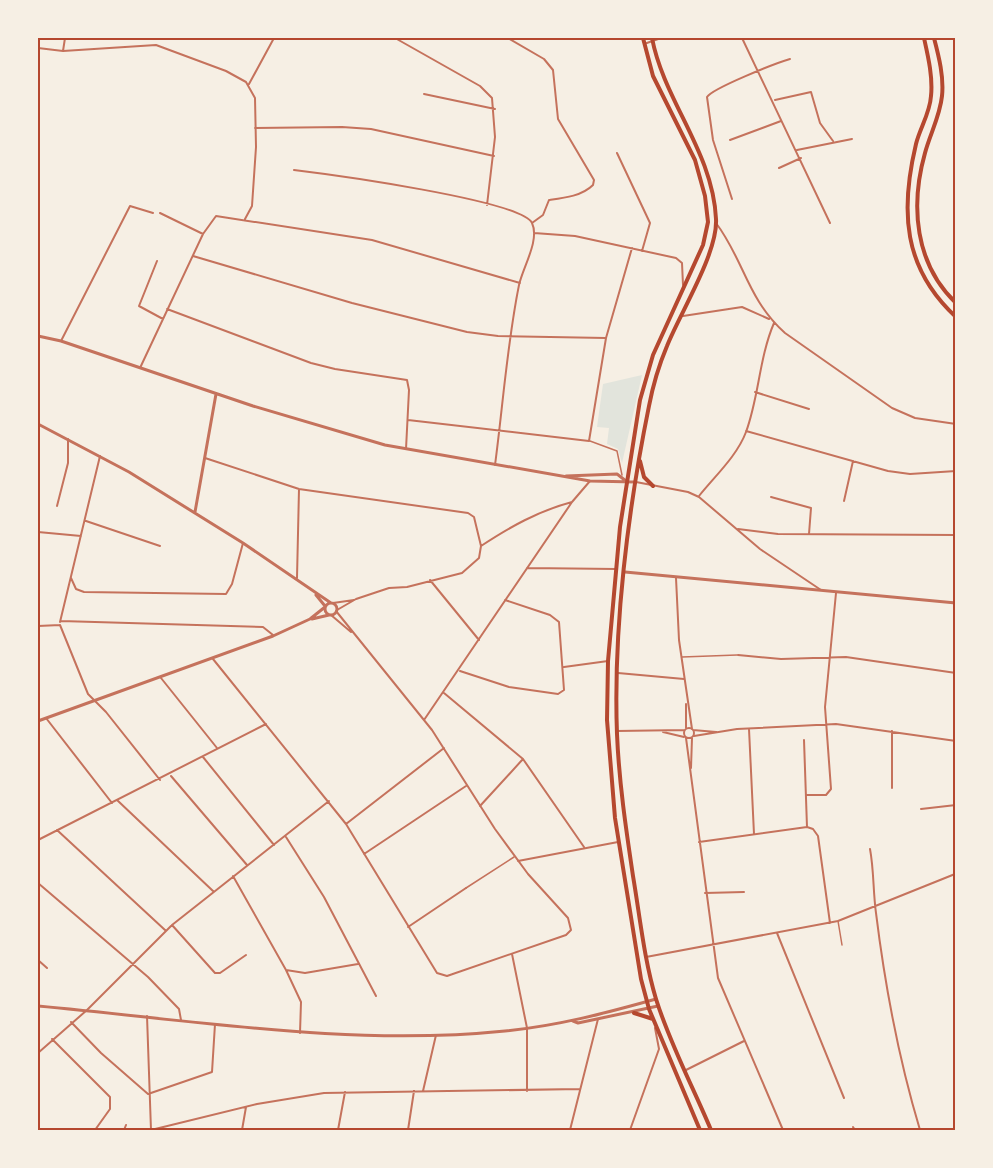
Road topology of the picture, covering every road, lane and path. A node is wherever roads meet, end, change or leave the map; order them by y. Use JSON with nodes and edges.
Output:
{"nodes":[{"id":1,"x":65,"y":38,"type":"edge"},
{"id":2,"x":150,"y":38,"type":"edge"},
{"id":3,"x":274,"y":38,"type":"edge"},
{"id":4,"x":395,"y":38,"type":"edge"},
{"id":5,"x":508,"y":38,"type":"edge"},
{"id":6,"x":643,"y":38,"type":"edge"},
{"id":7,"x":661,"y":38,"type":"edge"},
{"id":8,"x":742,"y":38,"type":"edge"},
{"id":9,"x":924,"y":38,"type":"edge"},
{"id":10,"x":934,"y":38,"type":"edge"},
{"id":11,"x":653,"y":39,"type":"edge"},
{"id":12,"x":644,"y":44,"type":"junction"},
{"id":13,"x":151,"y":45,"type":"junction"},
{"id":14,"x":38,"y":48,"type":"edge"},
{"id":15,"x":63,"y":51,"type":"junction"},
{"id":16,"x":790,"y":59,"type":"dead end"},
{"id":17,"x":759,"y":70,"type":"junction"},
{"id":18,"x":249,"y":84,"type":"junction"},
{"id":19,"x":424,"y":94,"type":"dead end"},
{"id":20,"x":773,"y":101,"type":"junction"},
{"id":21,"x":495,"y":109,"type":"junction"},
{"id":22,"x":782,"y":121,"type":"junction"},
{"id":23,"x":255,"y":128,"type":"junction"},
{"id":24,"x":852,"y":139,"type":"dead end"},
{"id":25,"x":730,"y":140,"type":"dead end"},
{"id":26,"x":833,"y":141,"type":"junction"},
{"id":27,"x":797,"y":150,"type":"junction"},
{"id":28,"x":617,"y":153,"type":"dead end"},
{"id":29,"x":494,"y":156,"type":"junction"},
{"id":30,"x":801,"y":158,"type":"junction"},
{"id":31,"x":779,"y":168,"type":"dead end"},
{"id":32,"x":294,"y":170,"type":"dead end"},
{"id":33,"x":732,"y":199,"type":"dead end"},
{"id":34,"x":487,"y":205,"type":"junction"},
{"id":35,"x":153,"y":213,"type":"dead end"},
{"id":36,"x":160,"y":213,"type":"dead end"},
{"id":37,"x":245,"y":219,"type":"junction"},
{"id":38,"x":708,"y":222,"type":"junction"},
{"id":39,"x":532,"y":223,"type":"junction"},
{"id":40,"x":830,"y":223,"type":"dead end"},
{"id":41,"x":716,"y":224,"type":"junction"},
{"id":42,"x":534,"y":233,"type":"junction"},
{"id":43,"x":203,"y":234,"type":"junction"},
{"id":44,"x":632,"y":248,"type":"junction"},
{"id":45,"x":642,"y":251,"type":"junction"},
{"id":46,"x":193,"y":256,"type":"junction"},
{"id":47,"x":157,"y":261,"type":"dead end"},
{"id":48,"x":520,"y":283,"type":"junction"},
{"id":49,"x":683,"y":289,"type":"junction"},
{"id":50,"x":956,"y":303,"type":"edge"},
{"id":51,"x":167,"y":309,"type":"junction"},
{"id":52,"x":680,"y":317,"type":"junction"},
{"id":53,"x":956,"y":317,"type":"edge"},
{"id":54,"x":163,"y":319,"type":"junction"},
{"id":55,"x":771,"y":320,"type":"junction"},
{"id":56,"x":774,"y":323,"type":"junction"},
{"id":57,"x":38,"y":336,"type":"edge"},
{"id":58,"x":511,"y":336,"type":"junction"},
{"id":59,"x":606,"y":338,"type":"junction"},
{"id":60,"x":61,"y":341,"type":"junction"},
{"id":61,"x":140,"y":368,"type":"junction"},
{"id":62,"x":754,"y":392,"type":"junction"},
{"id":63,"x":216,"y":394,"type":"junction"},
{"id":64,"x":809,"y":409,"type":"dead end"},
{"id":65,"x":408,"y":420,"type":"junction"},
{"id":66,"x":38,"y":424,"type":"edge"},
{"id":67,"x":956,"y":424,"type":"edge"},
{"id":68,"x":746,"y":430,"type":"junction"},
{"id":69,"x":500,"y":431,"type":"junction"},
{"id":70,"x":68,"y":439,"type":"junction"},
{"id":71,"x":589,"y":441,"type":"junction"},
{"id":72,"x":406,"y":449,"type":"junction"},
{"id":73,"x":100,"y":456,"type":"junction"},
{"id":74,"x":639,"y":457,"type":"junction"},
{"id":75,"x":206,"y":458,"type":"junction"},
{"id":76,"x":853,"y":461,"type":"junction"},
{"id":77,"x":495,"y":465,"type":"junction"},
{"id":78,"x":956,"y":471,"type":"edge"},
{"id":79,"x":622,"y":475,"type":"junction"},
{"id":80,"x":561,"y":476,"type":"junction"},
{"id":81,"x":590,"y":481,"type":"junction"},
{"id":82,"x":626,"y":481,"type":"junction"},
{"id":83,"x":635,"y":482,"type":"junction"},
{"id":84,"x":653,"y":486,"type":"junction"},
{"id":85,"x":299,"y":489,"type":"junction"},
{"id":86,"x":699,"y":497,"type":"junction"},
{"id":87,"x":771,"y":497,"type":"dead end"},
{"id":88,"x":844,"y":501,"type":"dead end"},
{"id":89,"x":572,"y":502,"type":"junction"},
{"id":90,"x":57,"y":506,"type":"dead end"},
{"id":91,"x":195,"y":512,"type":"junction"},
{"id":92,"x":84,"y":520,"type":"junction"},
{"id":93,"x":735,"y":528,"type":"junction"},
{"id":94,"x":38,"y":532,"type":"edge"},
{"id":95,"x":809,"y":534,"type":"junction"},
{"id":96,"x":956,"y":535,"type":"edge"},
{"id":97,"x":81,"y":536,"type":"junction"},
{"id":98,"x":243,"y":543,"type":"junction"},
{"id":99,"x":160,"y":546,"type":"dead end"},
{"id":100,"x":481,"y":546,"type":"junction"},
{"id":101,"x":527,"y":568,"type":"junction"},
{"id":102,"x":616,"y":569,"type":"junction"},
{"id":103,"x":625,"y":572,"type":"junction"},
{"id":104,"x":71,"y":578,"type":"junction"},
{"id":105,"x":676,"y":578,"type":"junction"},
{"id":106,"x":430,"y":580,"type":"junction"},
{"id":107,"x":297,"y":581,"type":"junction"},
{"id":108,"x":824,"y":591,"type":"junction"},
{"id":109,"x":836,"y":592,"type":"junction"},
{"id":110,"x":315,"y":593,"type":"junction"},
{"id":111,"x":356,"y":599,"type":"junction"},
{"id":112,"x":505,"y":600,"type":"junction"},
{"id":113,"x":332,"y":603,"type":"junction"},
{"id":114,"x":956,"y":603,"type":"edge"},
{"id":115,"x":325,"y":607,"type":"junction"},
{"id":116,"x":337,"y":611,"type":"junction"},
{"id":117,"x":330,"y":615,"type":"junction"},
{"id":118,"x":310,"y":619,"type":"junction"},
{"id":119,"x":60,"y":623,"type":"junction"},
{"id":120,"x":38,"y":626,"type":"edge"},
{"id":121,"x":353,"y":633,"type":"junction"},
{"id":122,"x":610,"y":635,"type":"junction"},
{"id":123,"x":620,"y":635,"type":"junction"},
{"id":124,"x":273,"y":636,"type":"junction"},
{"id":125,"x":479,"y":640,"type":"junction"},
{"id":126,"x":738,"y":655,"type":"joint"},
{"id":127,"x":829,"y":656,"type":"junction"},
{"id":128,"x":681,"y":657,"type":"junction"},
{"id":129,"x":213,"y":659,"type":"junction"},
{"id":130,"x":608,"y":661,"type":"junction"},
{"id":131,"x":564,"y":667,"type":"junction"},
{"id":132,"x":459,"y":670,"type":"junction"},
{"id":133,"x":617,"y":673,"type":"junction"},
{"id":134,"x":956,"y":673,"type":"edge"},
{"id":135,"x":161,"y":678,"type":"junction"},
{"id":136,"x":684,"y":680,"type":"junction"},
{"id":137,"x":444,"y":692,"type":"junction"},
{"id":138,"x":96,"y":700,"type":"junction"},
{"id":139,"x":686,"y":701,"type":"junction"},
{"id":140,"x":46,"y":718,"type":"junction"},
{"id":141,"x":424,"y":720,"type":"junction"},
{"id":142,"x":38,"y":721,"type":"edge"},
{"id":143,"x":825,"y":723,"type":"junction"},
{"id":144,"x":266,"y":724,"type":"junction"},
{"id":145,"x":692,"y":729,"type":"junction"},
{"id":146,"x":749,"y":729,"type":"junction"},
{"id":147,"x":685,"y":730,"type":"junction"},
{"id":148,"x":617,"y":731,"type":"junction"},
{"id":149,"x":892,"y":731,"type":"junction"},
{"id":150,"x":660,"y":732,"type":"junction"},
{"id":151,"x":716,"y":732,"type":"junction"},
{"id":152,"x":686,"y":737,"type":"junction"},
{"id":153,"x":693,"y":737,"type":"junction"},
{"id":154,"x":804,"y":741,"type":"dead end"},
{"id":155,"x":956,"y":741,"type":"edge"},
{"id":156,"x":217,"y":748,"type":"junction"},
{"id":157,"x":444,"y":748,"type":"junction"},
{"id":158,"x":203,"y":757,"type":"junction"},
{"id":159,"x":523,"y":759,"type":"junction"},
{"id":160,"x":691,"y":768,"type":"junction"},
{"id":161,"x":170,"y":775,"type":"junction"},
{"id":162,"x":160,"y":780,"type":"junction"},
{"id":163,"x":466,"y":786,"type":"junction"},
{"id":164,"x":892,"y":788,"type":"dead end"},
{"id":165,"x":806,"y":795,"type":"junction"},
{"id":166,"x":117,"y":800,"type":"junction"},
{"id":167,"x":329,"y":801,"type":"junction"},
{"id":168,"x":112,"y":803,"type":"junction"},
{"id":169,"x":956,"y":805,"type":"edge"},
{"id":170,"x":479,"y":806,"type":"junction"},
{"id":171,"x":921,"y":809,"type":"dead end"},
{"id":172,"x":346,"y":824,"type":"junction"},
{"id":173,"x":807,"y":827,"type":"junction"},
{"id":174,"x":57,"y":830,"type":"junction"},
{"id":175,"x":754,"y":834,"type":"junction"},
{"id":176,"x":286,"y":837,"type":"junction"},
{"id":177,"x":38,"y":840,"type":"edge"},
{"id":178,"x":618,"y":842,"type":"junction"},
{"id":179,"x":699,"y":842,"type":"junction"},
{"id":180,"x":274,"y":845,"type":"junction"},
{"id":181,"x":584,"y":847,"type":"junction"},
{"id":182,"x":870,"y":849,"type":"dead end"},
{"id":183,"x":364,"y":854,"type":"junction"},
{"id":184,"x":956,"y":854,"type":"edge"},
{"id":185,"x":515,"y":856,"type":"junction"},
{"id":186,"x":518,"y":861,"type":"junction"},
{"id":187,"x":247,"y":865,"type":"junction"},
{"id":188,"x":955,"y":874,"type":"edge"},
{"id":189,"x":233,"y":876,"type":"junction"},
{"id":190,"x":956,"y":880,"type":"edge"},
{"id":191,"x":38,"y":883,"type":"edge"},
{"id":192,"x":466,"y":888,"type":"joint"},
{"id":193,"x":214,"y":891,"type":"junction"},
{"id":194,"x":705,"y":892,"type":"junction"},
{"id":195,"x":744,"y":892,"type":"dead end"},
{"id":196,"x":875,"y":904,"type":"junction"},
{"id":197,"x":838,"y":921,"type":"junction"},
{"id":198,"x":830,"y":923,"type":"junction"},
{"id":199,"x":172,"y":925,"type":"junction"},
{"id":200,"x":408,"y":927,"type":"junction"},
{"id":201,"x":165,"y":931,"type":"junction"},
{"id":202,"x":777,"y":933,"type":"junction"},
{"id":203,"x":712,"y":944,"type":"junction"},
{"id":204,"x":842,"y":945,"type":"dead end"},
{"id":205,"x":513,"y":954,"type":"junction"},
{"id":206,"x":246,"y":955,"type":"dead end"},
{"id":207,"x":646,"y":957,"type":"junction"},
{"id":208,"x":38,"y":960,"type":"edge"},
{"id":209,"x":134,"y":964,"type":"junction"},
{"id":210,"x":358,"y":964,"type":"junction"},
{"id":211,"x":47,"y":968,"type":"dead end"},
{"id":212,"x":286,"y":970,"type":"junction"},
{"id":213,"x":376,"y":996,"type":"dead end"},
{"id":214,"x":656,"y":999,"type":"junction"},
{"id":215,"x":647,"y":1002,"type":"junction"},
{"id":216,"x":38,"y":1006,"type":"edge"},
{"id":217,"x":658,"y":1006,"type":"junction"},
{"id":218,"x":649,"y":1009,"type":"junction"},
{"id":219,"x":87,"y":1010,"type":"junction"},
{"id":220,"x":634,"y":1012,"type":"junction"},
{"id":221,"x":147,"y":1016,"type":"junction"},
{"id":222,"x":598,"y":1019,"type":"junction"},
{"id":223,"x":653,"y":1019,"type":"junction"},
{"id":224,"x":181,"y":1020,"type":"junction"},
{"id":225,"x":573,"y":1021,"type":"junction"},
{"id":226,"x":71,"y":1022,"type":"junction"},
{"id":227,"x":215,"y":1024,"type":"junction"},
{"id":228,"x":527,"y":1028,"type":"junction"},
{"id":229,"x":300,"y":1033,"type":"junction"},
{"id":230,"x":436,"y":1035,"type":"junction"},
{"id":231,"x":52,"y":1039,"type":"junction"},
{"id":232,"x":744,"y":1041,"type":"junction"},
{"id":233,"x":38,"y":1053,"type":"edge"},
{"id":234,"x":686,"y":1070,"type":"junction"},
{"id":235,"x":580,"y":1089,"type":"junction"},
{"id":236,"x":414,"y":1091,"type":"junction"},
{"id":237,"x":423,"y":1091,"type":"junction"},
{"id":238,"x":526,"y":1091,"type":"junction"},
{"id":239,"x":345,"y":1092,"type":"junction"},
{"id":240,"x":148,"y":1094,"type":"junction"},
{"id":241,"x":844,"y":1098,"type":"dead end"},
{"id":242,"x":246,"y":1107,"type":"junction"},
{"id":243,"x":126,"y":1125,"type":"dead end"},
{"id":244,"x":318,"y":1129,"type":"dead end"},
{"id":245,"x":151,"y":1130,"type":"edge"},
{"id":246,"x":95,"y":1131,"type":"edge"},
{"id":247,"x":124,"y":1131,"type":"edge"},
{"id":248,"x":242,"y":1131,"type":"edge"},
{"id":249,"x":290,"y":1131,"type":"edge"},
{"id":250,"x":338,"y":1131,"type":"edge"},
{"id":251,"x":408,"y":1131,"type":"edge"},
{"id":252,"x":570,"y":1131,"type":"edge"},
{"id":253,"x":630,"y":1131,"type":"edge"},
{"id":254,"x":700,"y":1131,"type":"edge"},
{"id":255,"x":711,"y":1131,"type":"edge"},
{"id":256,"x":783,"y":1131,"type":"edge"},
{"id":257,"x":920,"y":1131,"type":"edge"}],
"edges":[{"from":1,"to":15,"type":"street"},
{"from":2,"to":13,"type":"street"},
{"from":3,"to":18,"type":"street"},
{"from":4,"to":21,"type":"street"},
{"from":5,"to":39,"type":"street"},
{"from":6,"to":12,"type":"main road"},
{"from":7,"to":11,"type":"street"},
{"from":8,"to":17,"type":"street"},
{"from":9,"to":53,"type":"main road"},
{"from":10,"to":50,"type":"main road"},
{"from":11,"to":12,"type":"street"},
{"from":11,"to":41,"type":"main road"},
{"from":12,"to":38,"type":"main road"},
{"from":13,"to":15,"type":"street"},
{"from":13,"to":18,"type":"street"},
{"from":14,"to":15,"type":"street"},
{"from":16,"to":17,"type":"street"},
{"from":17,"to":20,"type":"street"},
{"from":17,"to":33,"type":"street"},
{"from":18,"to":23,"type":"street"},
{"from":19,"to":21,"type":"street"},
{"from":20,"to":22,"type":"street"},
{"from":20,"to":26,"type":"street"},
{"from":21,"to":29,"type":"street"},
{"from":22,"to":25,"type":"street"},
{"from":22,"to":27,"type":"street"},
{"from":23,"to":29,"type":"street"},
{"from":23,"to":37,"type":"street"},
{"from":24,"to":26,"type":"street"},
{"from":26,"to":27,"type":"street"},
{"from":27,"to":30,"type":"street"},
{"from":28,"to":45,"type":"street"},
{"from":29,"to":34,"type":"street"},
{"from":30,"to":31,"type":"street"},
{"from":30,"to":40,"type":"street"},
{"from":32,"to":34,"type":"street"},
{"from":34,"to":39,"type":"street"},
{"from":35,"to":60,"type":"street"},
{"from":36,"to":43,"type":"street"},
{"from":37,"to":43,"type":"street"},
{"from":37,"to":48,"type":"street"},
{"from":38,"to":41,"type":"main road"},
{"from":38,"to":49,"type":"main road"},
{"from":39,"to":42,"type":"street"},
{"from":41,"to":52,"type":"main road"},
{"from":41,"to":55,"type":"street"},
{"from":42,"to":44,"type":"street"},
{"from":42,"to":48,"type":"street"},
{"from":43,"to":46,"type":"street"},
{"from":44,"to":45,"type":"street"},
{"from":44,"to":59,"type":"street"},
{"from":45,"to":49,"type":"street"},
{"from":46,"to":51,"type":"street"},
{"from":46,"to":58,"type":"street"},
{"from":47,"to":54,"type":"street"},
{"from":48,"to":58,"type":"street"},
{"from":49,"to":82,"type":"main road"},
{"from":51,"to":54,"type":"street"},
{"from":51,"to":65,"type":"street"},
{"from":52,"to":55,"type":"street"},
{"from":52,"to":74,"type":"main road"},
{"from":54,"to":61,"type":"street"},
{"from":55,"to":56,"type":"street"},
{"from":56,"to":62,"type":"street"},
{"from":56,"to":67,"type":"street"},
{"from":57,"to":60,"type":"street"},
{"from":58,"to":59,"type":"street"},
{"from":58,"to":69,"type":"street"},
{"from":59,"to":71,"type":"street"},
{"from":60,"to":61,"type":"street"},
{"from":61,"to":63,"type":"street"},
{"from":62,"to":64,"type":"street"},
{"from":62,"to":68,"type":"street"},
{"from":63,"to":72,"type":"street"},
{"from":63,"to":75,"type":"street"},
{"from":65,"to":69,"type":"street"},
{"from":65,"to":72,"type":"street"},
{"from":66,"to":70,"type":"street"},
{"from":68,"to":76,"type":"street"},
{"from":68,"to":86,"type":"street"},
{"from":69,"to":71,"type":"street"},
{"from":69,"to":77,"type":"street"},
{"from":70,"to":73,"type":"street"},
{"from":70,"to":90,"type":"street"},
{"from":71,"to":79,"type":"lane"},
{"from":72,"to":77,"type":"street"},
{"from":73,"to":91,"type":"street"},
{"from":73,"to":92,"type":"street"},
{"from":74,"to":83,"type":"main road"},
{"from":74,"to":84,"type":"main road"},
{"from":75,"to":85,"type":"street"},
{"from":75,"to":91,"type":"street"},
{"from":76,"to":78,"type":"street"},
{"from":76,"to":88,"type":"street"},
{"from":77,"to":80,"type":"street"},
{"from":79,"to":80,"type":"street"},
{"from":79,"to":82,"type":"street"},
{"from":80,"to":81,"type":"street"},
{"from":81,"to":82,"type":"street"},
{"from":81,"to":89,"type":"street"},
{"from":82,"to":83,"type":"street"},
{"from":82,"to":102,"type":"main road"},
{"from":83,"to":84,"type":"street"},
{"from":83,"to":103,"type":"main road"},
{"from":84,"to":86,"type":"street"},
{"from":85,"to":100,"type":"street"},
{"from":85,"to":107,"type":"street"},
{"from":86,"to":93,"type":"street"},
{"from":87,"to":95,"type":"street"},
{"from":89,"to":100,"type":"street"},
{"from":89,"to":101,"type":"street"},
{"from":91,"to":98,"type":"street"},
{"from":92,"to":97,"type":"street"},
{"from":92,"to":99,"type":"street"},
{"from":93,"to":95,"type":"street"},
{"from":93,"to":108,"type":"street"},
{"from":94,"to":97,"type":"street"},
{"from":95,"to":96,"type":"street"},
{"from":97,"to":104,"type":"street"},
{"from":98,"to":104,"type":"street"},
{"from":98,"to":107,"type":"street"},
{"from":100,"to":106,"type":"street"},
{"from":101,"to":102,"type":"street"},
{"from":101,"to":112,"type":"street"},
{"from":102,"to":122,"type":"main road"},
{"from":103,"to":105,"type":"street"},
{"from":103,"to":123,"type":"main road"},
{"from":104,"to":119,"type":"street"},
{"from":105,"to":108,"type":"street"},
{"from":105,"to":128,"type":"street"},
{"from":106,"to":111,"type":"street"},
{"from":106,"to":125,"type":"street"},
{"from":107,"to":110,"type":"street"},
{"from":108,"to":109,"type":"street"},
{"from":109,"to":114,"type":"street"},
{"from":109,"to":127,"type":"street"},
{"from":110,"to":113,"type":"street"},
{"from":110,"to":115,"type":"street"},
{"from":111,"to":113,"type":"street"},
{"from":111,"to":116,"type":"street"},
{"from":112,"to":125,"type":"street"},
{"from":112,"to":131,"type":"street"},
{"from":113,"to":115,"type":"street"},
{"from":113,"to":116,"type":"street"},
{"from":115,"to":117,"type":"street"},
{"from":115,"to":118,"type":"street"},
{"from":116,"to":117,"type":"street"},
{"from":116,"to":121,"type":"street"},
{"from":117,"to":118,"type":"street"},
{"from":117,"to":121,"type":"street"},
{"from":118,"to":124,"type":"street"},
{"from":119,"to":120,"type":"street"},
{"from":119,"to":124,"type":"street"},
{"from":119,"to":138,"type":"street"},
{"from":121,"to":141,"type":"street"},
{"from":122,"to":123,"type":"main road"},
{"from":122,"to":130,"type":"main road"},
{"from":123,"to":133,"type":"main road"},
{"from":124,"to":129,"type":"street"},
{"from":125,"to":132,"type":"street"},
{"from":126,"to":127,"type":"street"},
{"from":126,"to":128,"type":"lane"},
{"from":127,"to":134,"type":"street"},
{"from":127,"to":143,"type":"street"},
{"from":128,"to":136,"type":"street"},
{"from":129,"to":135,"type":"street"},
{"from":129,"to":144,"type":"street"},
{"from":130,"to":131,"type":"street"},
{"from":130,"to":178,"type":"main road"},
{"from":131,"to":132,"type":"street"},
{"from":132,"to":137,"type":"street"},
{"from":133,"to":136,"type":"street"},
{"from":133,"to":148,"type":"main road"},
{"from":135,"to":138,"type":"street"},
{"from":135,"to":156,"type":"street"},
{"from":136,"to":139,"type":"street"},
{"from":137,"to":141,"type":"street"},
{"from":137,"to":159,"type":"street"},
{"from":138,"to":140,"type":"street"},
{"from":138,"to":162,"type":"street"},
{"from":139,"to":145,"type":"street"},
{"from":139,"to":147,"type":"street"},
{"from":140,"to":142,"type":"street"},
{"from":140,"to":168,"type":"street"},
{"from":141,"to":157,"type":"street"},
{"from":143,"to":146,"type":"street"},
{"from":143,"to":149,"type":"street"},
{"from":143,"to":165,"type":"street"},
{"from":144,"to":156,"type":"street"},
{"from":144,"to":167,"type":"street"},
{"from":145,"to":147,"type":"street"},
{"from":145,"to":151,"type":"street"},
{"from":145,"to":153,"type":"street"},
{"from":146,"to":151,"type":"street"},
{"from":146,"to":175,"type":"street"},
{"from":147,"to":150,"type":"street"},
{"from":147,"to":152,"type":"street"},
{"from":148,"to":150,"type":"street"},
{"from":148,"to":207,"type":"main road"},
{"from":149,"to":155,"type":"street"},
{"from":149,"to":164,"type":"street"},
{"from":150,"to":152,"type":"street"},
{"from":151,"to":153,"type":"street"},
{"from":152,"to":153,"type":"street"},
{"from":152,"to":160,"type":"street"},
{"from":153,"to":160,"type":"street"},
{"from":154,"to":165,"type":"street"},
{"from":156,"to":158,"type":"street"},
{"from":157,"to":163,"type":"street"},
{"from":157,"to":172,"type":"street"},
{"from":158,"to":161,"type":"street"},
{"from":158,"to":180,"type":"street"},
{"from":159,"to":170,"type":"street"},
{"from":159,"to":181,"type":"street"},
{"from":160,"to":179,"type":"street"},
{"from":161,"to":162,"type":"street"},
{"from":161,"to":187,"type":"street"},
{"from":162,"to":166,"type":"street"},
{"from":163,"to":170,"type":"street"},
{"from":163,"to":183,"type":"street"},
{"from":165,"to":173,"type":"street"},
{"from":166,"to":168,"type":"street"},
{"from":166,"to":193,"type":"street"},
{"from":167,"to":172,"type":"street"},
{"from":167,"to":176,"type":"street"},
{"from":168,"to":174,"type":"street"},
{"from":169,"to":171,"type":"street"},
{"from":170,"to":185,"type":"street"},
{"from":172,"to":183,"type":"street"},
{"from":173,"to":175,"type":"street"},
{"from":173,"to":198,"type":"street"},
{"from":174,"to":177,"type":"street"},
{"from":174,"to":201,"type":"street"},
{"from":175,"to":179,"type":"street"},
{"from":176,"to":180,"type":"street"},
{"from":176,"to":210,"type":"street"},
{"from":178,"to":181,"type":"street"},
{"from":178,"to":215,"type":"main road"},
{"from":179,"to":194,"type":"street"},
{"from":180,"to":187,"type":"street"},
{"from":181,"to":186,"type":"street"},
{"from":182,"to":196,"type":"street"},
{"from":183,"to":200,"type":"street"},
{"from":184,"to":188,"type":"street"},
{"from":185,"to":186,"type":"street"},
{"from":185,"to":192,"type":"lane"},
{"from":186,"to":205,"type":"street"},
{"from":187,"to":189,"type":"street"},
{"from":188,"to":190,"type":"street"},
{"from":188,"to":196,"type":"street"},
{"from":189,"to":193,"type":"street"},
{"from":189,"to":212,"type":"street"},
{"from":191,"to":209,"type":"street"},
{"from":192,"to":200,"type":"street"},
{"from":193,"to":199,"type":"street"},
{"from":194,"to":195,"type":"street"},
{"from":194,"to":203,"type":"street"},
{"from":196,"to":197,"type":"street"},
{"from":196,"to":257,"type":"street"},
{"from":197,"to":198,"type":"street"},
{"from":197,"to":204,"type":"lane"},
{"from":198,"to":202,"type":"street"},
{"from":199,"to":201,"type":"street"},
{"from":199,"to":206,"type":"street"},
{"from":200,"to":205,"type":"street"},
{"from":201,"to":209,"type":"street"},
{"from":202,"to":203,"type":"street"},
{"from":202,"to":241,"type":"street"},
{"from":203,"to":207,"type":"street"},
{"from":203,"to":232,"type":"street"},
{"from":205,"to":228,"type":"street"},
{"from":207,"to":214,"type":"main road"},
{"from":208,"to":211,"type":"street"},
{"from":209,"to":219,"type":"street"},
{"from":209,"to":224,"type":"street"},
{"from":210,"to":212,"type":"street"},
{"from":210,"to":213,"type":"street"},
{"from":212,"to":229,"type":"street"},
{"from":214,"to":215,"type":"street"},
{"from":214,"to":217,"type":"main road"},
{"from":215,"to":218,"type":"main road"},
{"from":215,"to":225,"type":"street"},
{"from":216,"to":219,"type":"street"},
{"from":217,"to":218,"type":"street"},
{"from":217,"to":234,"type":"main road"},
{"from":218,"to":220,"type":"street"},
{"from":218,"to":223,"type":"main road"},
{"from":219,"to":221,"type":"street"},
{"from":219,"to":226,"type":"street"},
{"from":220,"to":222,"type":"street"},
{"from":220,"to":223,"type":"main road"},
{"from":221,"to":224,"type":"street"},
{"from":221,"to":240,"type":"street"},
{"from":222,"to":225,"type":"street"},
{"from":222,"to":235,"type":"street"},
{"from":223,"to":253,"type":"street"},
{"from":223,"to":254,"type":"main road"},
{"from":224,"to":227,"type":"street"},
{"from":225,"to":228,"type":"street"},
{"from":226,"to":231,"type":"street"},
{"from":226,"to":240,"type":"street"},
{"from":227,"to":229,"type":"street"},
{"from":227,"to":240,"type":"street"},
{"from":228,"to":230,"type":"street"},
{"from":228,"to":238,"type":"street"},
{"from":229,"to":230,"type":"street"},
{"from":230,"to":237,"type":"street"},
{"from":231,"to":233,"type":"street"},
{"from":231,"to":246,"type":"street"},
{"from":232,"to":234,"type":"street"},
{"from":232,"to":256,"type":"street"},
{"from":234,"to":255,"type":"main road"},
{"from":235,"to":238,"type":"street"},
{"from":235,"to":252,"type":"street"},
{"from":236,"to":237,"type":"street"},
{"from":236,"to":239,"type":"street"},
{"from":236,"to":251,"type":"street"},
{"from":237,"to":238,"type":"street"},
{"from":239,"to":242,"type":"street"},
{"from":239,"to":250,"type":"street"},
{"from":240,"to":245,"type":"street"},
{"from":242,"to":245,"type":"street"},
{"from":242,"to":248,"type":"street"},
{"from":243,"to":247,"type":"street"},
{"from":244,"to":249,"type":"street"}]}
